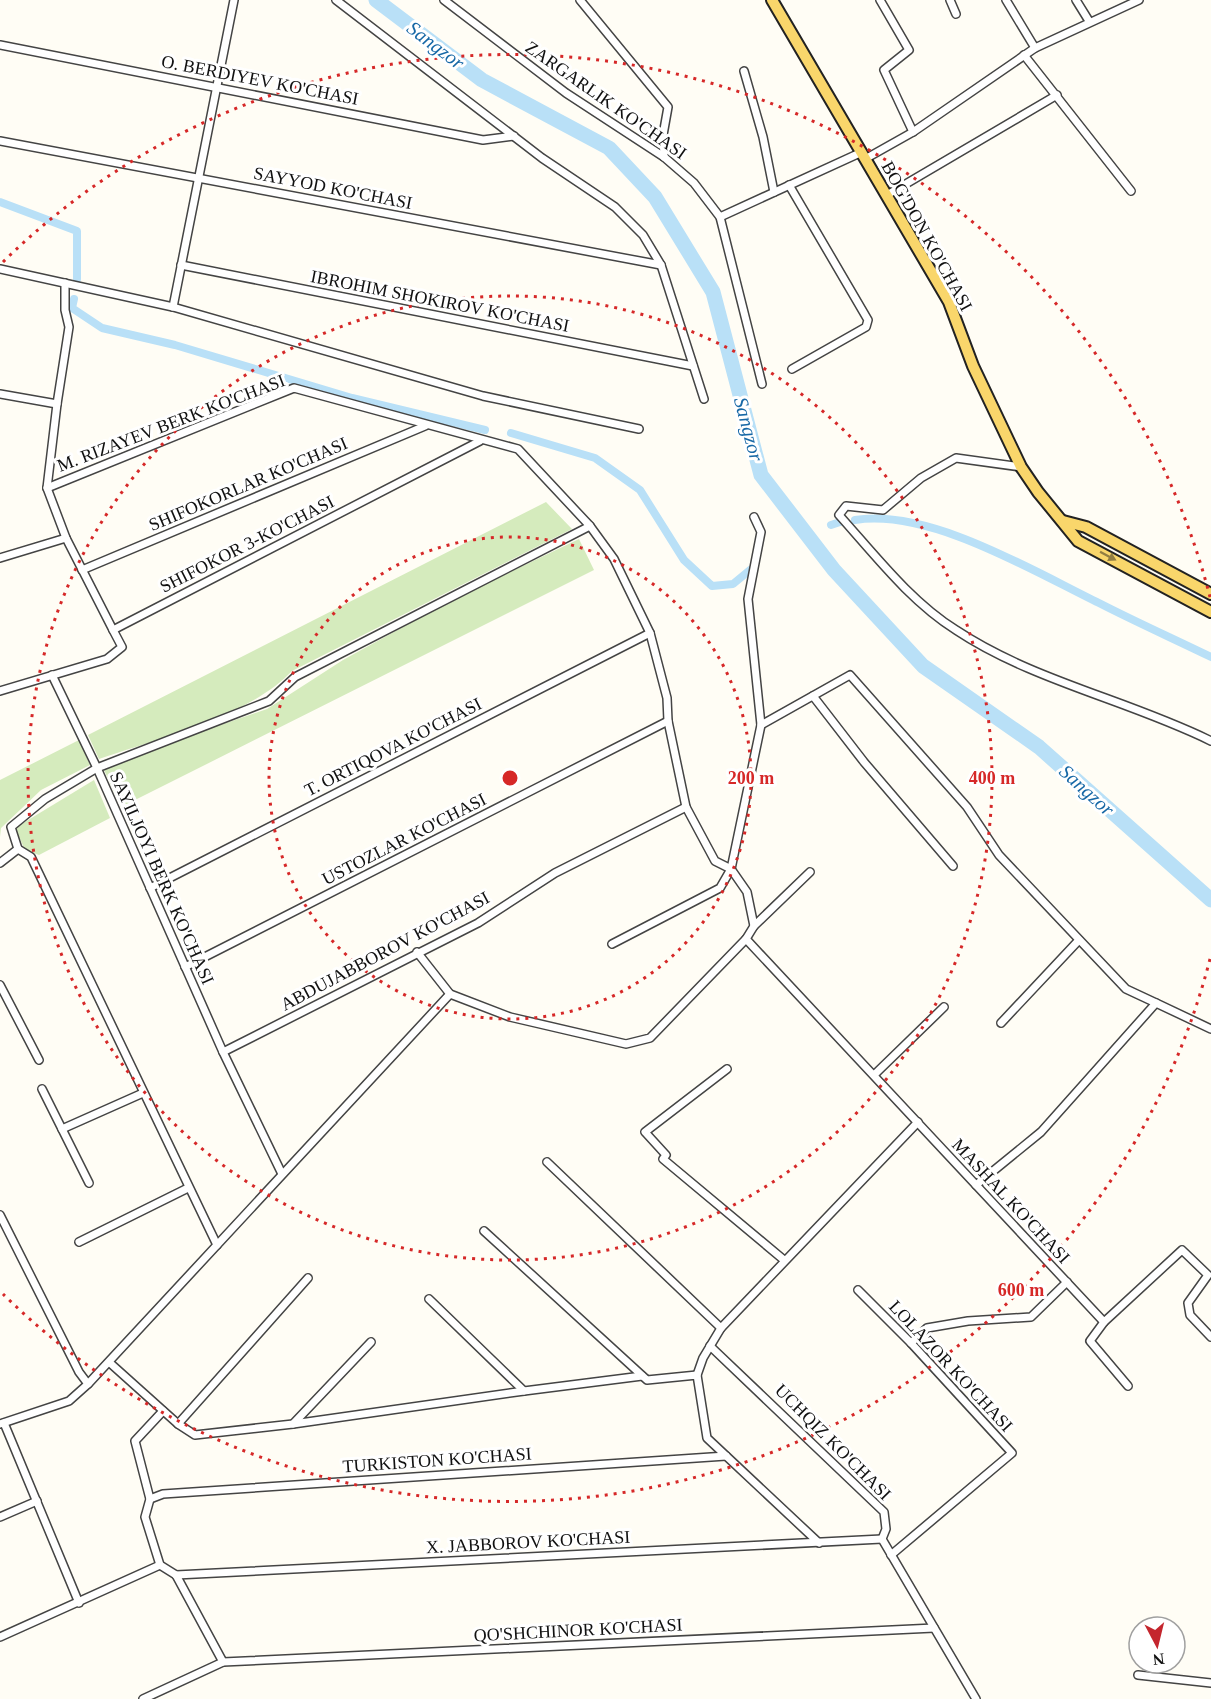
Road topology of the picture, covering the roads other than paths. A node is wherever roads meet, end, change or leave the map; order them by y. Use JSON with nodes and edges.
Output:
{"nodes":[{"id":1,"x":234,"y":0,"type":"edge"},
{"id":2,"x":336,"y":0,"type":"edge"},
{"id":3,"x":444,"y":0,"type":"edge"},
{"id":4,"x":579,"y":0,"type":"edge"},
{"id":5,"x":772,"y":0,"type":"edge"},
{"id":6,"x":880,"y":0,"type":"edge"},
{"id":7,"x":950,"y":0,"type":"edge"},
{"id":8,"x":1006,"y":0,"type":"edge"},
{"id":9,"x":1076,"y":0,"type":"edge"},
{"id":10,"x":1139,"y":0,"type":"edge"},
{"id":11,"x":956,"y":14,"type":"dead end"},
{"id":12,"x":1089,"y":21,"type":"junction"},
{"id":13,"x":0,"y":45,"type":"edge"},
{"id":14,"x":1035,"y":48,"type":"junction"},
{"id":15,"x":1024,"y":55,"type":"junction"},
{"id":16,"x":744,"y":72,"type":"dead end"},
{"id":17,"x":217,"y":87,"type":"junction"},
{"id":18,"x":1057,"y":95,"type":"junction"},
{"id":19,"x":913,"y":132,"type":"junction"},
{"id":20,"x":514,"y":136,"type":"junction"},
{"id":21,"x":0,"y":141,"type":"edge"},
{"id":22,"x":864,"y":155,"type":"junction"},
{"id":23,"x":664,"y":157,"type":"junction"},
{"id":24,"x":199,"y":177,"type":"junction"},
{"id":25,"x":789,"y":185,"type":"junction"},
{"id":26,"x":1131,"y":191,"type":"dead end"},
{"id":27,"x":774,"y":192,"type":"junction"},
{"id":28,"x":887,"y":195,"type":"junction"},
{"id":29,"x":720,"y":217,"type":"junction"},
{"id":30,"x":181,"y":265,"type":"junction"},
{"id":31,"x":661,"y":265,"type":"junction"},
{"id":32,"x":0,"y":268,"type":"edge"},
{"id":33,"x":65,"y":283,"type":"junction"},
{"id":34,"x":172,"y":307,"type":"junction"},
{"id":35,"x":693,"y":366,"type":"junction"},
{"id":36,"x":792,"y":369,"type":"dead end"},
{"id":37,"x":762,"y":384,"type":"dead end"},
{"id":38,"x":0,"y":394,"type":"edge"},
{"id":39,"x":704,"y":399,"type":"dead end"},
{"id":40,"x":57,"y":404,"type":"junction"},
{"id":41,"x":425,"y":426,"type":"junction"},
{"id":42,"x":639,"y":429,"type":"dead end"},
{"id":43,"x":480,"y":441,"type":"junction"},
{"id":44,"x":1021,"y":467,"type":"junction"},
{"id":45,"x":46,"y":488,"type":"junction"},
{"id":46,"x":754,"y":517,"type":"dead end"},
{"id":47,"x":1062,"y":521,"type":"junction"},
{"id":48,"x":590,"y":526,"type":"junction"},
{"id":49,"x":66,"y":538,"type":"junction"},
{"id":50,"x":0,"y":558,"type":"edge"},
{"id":51,"x":82,"y":570,"type":"junction"},
{"id":52,"x":1211,"y":594,"type":"edge"},
{"id":53,"x":1211,"y":612,"type":"edge"},
{"id":54,"x":113,"y":630,"type":"junction"},
{"id":55,"x":650,"y":633,"type":"junction"},
{"id":56,"x":52,"y":675,"type":"junction"},
{"id":57,"x":0,"y":691,"type":"edge"},
{"id":58,"x":813,"y":696,"type":"junction"},
{"id":59,"x":668,"y":721,"type":"junction"},
{"id":60,"x":761,"y":725,"type":"junction"},
{"id":61,"x":1211,"y":741,"type":"edge"},
{"id":62,"x":97,"y":768,"type":"junction"},
{"id":63,"x":686,"y":807,"type":"junction"},
{"id":64,"x":18,"y":849,"type":"junction"},
{"id":65,"x":0,"y":863,"type":"edge"},
{"id":66,"x":953,"y":866,"type":"dead end"},
{"id":67,"x":731,"y":869,"type":"junction"},
{"id":68,"x":810,"y":872,"type":"dead end"},
{"id":69,"x":150,"y":888,"type":"junction"},
{"id":70,"x":754,"y":926,"type":"junction"},
{"id":71,"x":746,"y":939,"type":"junction"},
{"id":72,"x":1079,"y":940,"type":"junction"},
{"id":73,"x":612,"y":944,"type":"dead end"},
{"id":74,"x":417,"y":952,"type":"junction"},
{"id":75,"x":185,"y":967,"type":"junction"},
{"id":76,"x":0,"y":985,"type":"edge"},
{"id":77,"x":450,"y":994,"type":"junction"},
{"id":78,"x":1156,"y":1003,"type":"junction"},
{"id":79,"x":945,"y":1007,"type":"dead end"},
{"id":80,"x":1001,"y":1023,"type":"dead end"},
{"id":81,"x":1211,"y":1029,"type":"edge"},
{"id":82,"x":224,"y":1052,"type":"junction"},
{"id":83,"x":39,"y":1060,"type":"dead end"},
{"id":84,"x":727,"y":1069,"type":"dead end"},
{"id":85,"x":874,"y":1075,"type":"junction"},
{"id":86,"x":42,"y":1089,"type":"dead end"},
{"id":87,"x":143,"y":1092,"type":"junction"},
{"id":88,"x":918,"y":1122,"type":"junction"},
{"id":89,"x":62,"y":1129,"type":"junction"},
{"id":90,"x":547,"y":1162,"type":"dead end"},
{"id":91,"x":282,"y":1174,"type":"junction"},
{"id":92,"x":89,"y":1183,"type":"dead end"},
{"id":93,"x":976,"y":1185,"type":"junction"},
{"id":94,"x":188,"y":1188,"type":"junction"},
{"id":95,"x":0,"y":1215,"type":"edge"},
{"id":96,"x":484,"y":1231,"type":"dead end"},
{"id":97,"x":79,"y":1242,"type":"dead end"},
{"id":98,"x":217,"y":1245,"type":"junction"},
{"id":99,"x":784,"y":1260,"type":"junction"},
{"id":100,"x":308,"y":1278,"type":"dead end"},
{"id":101,"x":1067,"y":1282,"type":"junction"},
{"id":102,"x":858,"y":1290,"type":"dead end"},
{"id":103,"x":429,"y":1299,"type":"dead end"},
{"id":104,"x":1104,"y":1322,"type":"junction"},
{"id":105,"x":721,"y":1328,"type":"junction"},
{"id":106,"x":1211,"y":1337,"type":"edge"},
{"id":107,"x":371,"y":1342,"type":"dead end"},
{"id":108,"x":911,"y":1343,"type":"junction"},
{"id":109,"x":710,"y":1346,"type":"junction"},
{"id":110,"x":110,"y":1363,"type":"junction"},
{"id":111,"x":697,"y":1375,"type":"junction"},
{"id":112,"x":642,"y":1376,"type":"junction"},
{"id":113,"x":88,"y":1384,"type":"junction"},
{"id":114,"x":1128,"y":1386,"type":"dead end"},
{"id":115,"x":524,"y":1390,"type":"junction"},
{"id":116,"x":164,"y":1411,"type":"junction"},
{"id":117,"x":2,"y":1423,"type":"edge"},
{"id":118,"x":178,"y":1424,"type":"junction"},
{"id":119,"x":293,"y":1424,"type":"junction"},
{"id":120,"x":726,"y":1456,"type":"junction"},
{"id":121,"x":150,"y":1499,"type":"junction"},
{"id":122,"x":37,"y":1501,"type":"junction"},
{"id":123,"x":0,"y":1517,"type":"edge"},
{"id":124,"x":882,"y":1539,"type":"junction"},
{"id":125,"x":819,"y":1543,"type":"junction"},
{"id":126,"x":891,"y":1555,"type":"junction"},
{"id":127,"x":160,"y":1565,"type":"junction"},
{"id":128,"x":176,"y":1575,"type":"junction"},
{"id":129,"x":79,"y":1602,"type":"junction"},
{"id":130,"x":934,"y":1628,"type":"junction"},
{"id":131,"x":0,"y":1637,"type":"edge"},
{"id":132,"x":223,"y":1662,"type":"junction"},
{"id":133,"x":1138,"y":1675,"type":"dead end"},
{"id":134,"x":1211,"y":1683,"type":"edge"},
{"id":135,"x":143,"y":1699,"type":"edge"},
{"id":136,"x":976,"y":1699,"type":"edge"}],
"edges":[{"from":1,"to":17,"type":"street"},
{"from":2,"to":20,"type":"street"},
{"from":3,"to":23,"type":"street","name":"ZARGARLIK KO'CHASI"},
{"from":4,"to":23,"type":"street"},
{"from":5,"to":22,"type":"main road","name":"BOG'DON KO'CHASI"},
{"from":6,"to":19,"type":"street"},
{"from":7,"to":11,"type":"street"},
{"from":8,"to":14,"type":"street"},
{"from":9,"to":12,"type":"street"},
{"from":10,"to":12,"type":"street"},
{"from":12,"to":14,"type":"street"},
{"from":13,"to":17,"type":"street","name":"O. BERDIYEV KO'CHASI"},
{"from":14,"to":15,"type":"street"},
{"from":15,"to":18,"type":"street"},
{"from":15,"to":19,"type":"street"},
{"from":16,"to":27,"type":"street"},
{"from":17,"to":20,"type":"street","name":"O. BERDIYEV KO'CHASI"},
{"from":17,"to":24,"type":"street"},
{"from":18,"to":26,"type":"street"},
{"from":18,"to":28,"type":"street"},
{"from":19,"to":22,"type":"street"},
{"from":20,"to":31,"type":"street"},
{"from":21,"to":24,"type":"street","name":"SAYYOD KO'CHASI"},
{"from":22,"to":25,"type":"street"},
{"from":22,"to":28,"type":"main road","name":"BOG'DON KO'CHASI"},
{"from":23,"to":29,"type":"street","name":"ZARGARLIK KO'CHASI"},
{"from":24,"to":30,"type":"street"},
{"from":24,"to":31,"type":"street","name":"SAYYOD KO'CHASI"},
{"from":25,"to":27,"type":"street"},
{"from":25,"to":36,"type":"street"},
{"from":27,"to":29,"type":"street"},
{"from":28,"to":44,"type":"main road","name":"BOG'DON KO'CHASI"},
{"from":29,"to":37,"type":"street","name":"ZARGARLIK KO'CHASI"},
{"from":30,"to":34,"type":"street"},
{"from":30,"to":35,"type":"street","name":"IBROHIM SHOKIROV KO'CHASI"},
{"from":31,"to":35,"type":"street"},
{"from":32,"to":33,"type":"street"},
{"from":33,"to":34,"type":"street"},
{"from":33,"to":40,"type":"street"},
{"from":34,"to":42,"type":"street"},
{"from":35,"to":39,"type":"street"},
{"from":38,"to":40,"type":"street"},
{"from":40,"to":45,"type":"street"},
{"from":41,"to":43,"type":"street","name":"M. RIZAYEV BERK KO'CHASI"},
{"from":41,"to":45,"type":"street","name":"M. RIZAYEV BERK KO'CHASI"},
{"from":41,"to":51,"type":"street","name":"SHIFOKORLAR KO'CHASI"},
{"from":43,"to":48,"type":"street","name":"M. RIZAYEV BERK KO'CHASI"},
{"from":43,"to":54,"type":"street","name":"SHIFOKOR 3-KO'CHASI"},
{"from":44,"to":47,"type":"main road","name":"BOG'DON KO'CHASI"},
{"from":44,"to":61,"type":"street"},
{"from":45,"to":49,"type":"street"},
{"from":46,"to":60,"type":"street"},
{"from":47,"to":52,"type":"main road"},
{"from":47,"to":53,"type":"main road","name":"BOG'DON KO'CHASI","one_way":true},
{"from":48,"to":55,"type":"street","name":"M. RIZAYEV BERK KO'CHASI"},
{"from":48,"to":62,"type":"street","name":"SAYILJOYI BERK KO'CHASI"},
{"from":49,"to":50,"type":"street"},
{"from":49,"to":51,"type":"street"},
{"from":51,"to":54,"type":"street"},
{"from":54,"to":56,"type":"street"},
{"from":55,"to":59,"type":"street","name":"M. RIZAYEV BERK KO'CHASI"},
{"from":55,"to":69,"type":"street","name":"T. ORTIQOVA KO'CHASI"},
{"from":56,"to":57,"type":"street"},
{"from":56,"to":62,"type":"street"},
{"from":58,"to":60,"type":"street"},
{"from":58,"to":66,"type":"street"},
{"from":58,"to":72,"type":"street"},
{"from":59,"to":63,"type":"street","name":"M. RIZAYEV BERK KO'CHASI"},
{"from":59,"to":75,"type":"street","name":"USTOZLAR KO'CHASI"},
{"from":60,"to":67,"type":"street"},
{"from":62,"to":64,"type":"street"},
{"from":62,"to":69,"type":"street","name":"SAYILJOYI BERK KO'CHASI"},
{"from":63,"to":67,"type":"street","name":"M. RIZAYEV BERK KO'CHASI"},
{"from":63,"to":74,"type":"street","name":"ABDUJABBOROV KO'CHASI"},
{"from":64,"to":65,"type":"street"},
{"from":64,"to":87,"type":"street"},
{"from":67,"to":70,"type":"street","name":"M. RIZAYEV BERK KO'CHASI"},
{"from":67,"to":73,"type":"street"},
{"from":68,"to":70,"type":"street"},
{"from":69,"to":75,"type":"street","name":"SAYILJOYI BERK KO'CHASI"},
{"from":70,"to":71,"type":"street"},
{"from":71,"to":77,"type":"street"},
{"from":71,"to":85,"type":"street","name":"MASHAL KO'CHASI"},
{"from":72,"to":78,"type":"street"},
{"from":72,"to":80,"type":"street"},
{"from":74,"to":77,"type":"street"},
{"from":74,"to":82,"type":"street","name":"ABDUJABBOROV KO'CHASI"},
{"from":75,"to":82,"type":"street","name":"SAYILJOYI BERK KO'CHASI"},
{"from":76,"to":83,"type":"street"},
{"from":77,"to":91,"type":"street"},
{"from":78,"to":81,"type":"street"},
{"from":78,"to":93,"type":"street"},
{"from":79,"to":85,"type":"street"},
{"from":82,"to":91,"type":"street","name":"SAYILJOYI BERK KO'CHASI"},
{"from":84,"to":99,"type":"street"},
{"from":85,"to":88,"type":"street","name":"MASHAL KO'CHASI"},
{"from":86,"to":89,"type":"street"},
{"from":87,"to":89,"type":"street"},
{"from":87,"to":94,"type":"street"},
{"from":88,"to":93,"type":"street","name":"MASHAL KO'CHASI"},
{"from":88,"to":99,"type":"street"},
{"from":89,"to":92,"type":"street"},
{"from":90,"to":105,"type":"street"},
{"from":91,"to":98,"type":"street"},
{"from":93,"to":101,"type":"street","name":"MASHAL KO'CHASI"},
{"from":94,"to":97,"type":"street"},
{"from":94,"to":98,"type":"street"},
{"from":95,"to":113,"type":"street"},
{"from":96,"to":112,"type":"street"},
{"from":98,"to":110,"type":"street"},
{"from":99,"to":105,"type":"street"},
{"from":100,"to":118,"type":"street"},
{"from":101,"to":104,"type":"street","name":"MASHAL KO'CHASI"},
{"from":101,"to":108,"type":"street"},
{"from":102,"to":108,"type":"street","name":"LOLAZOR KO'CHASI"},
{"from":103,"to":115,"type":"street"},
{"from":104,"to":106,"type":"street"},
{"from":104,"to":114,"type":"street"},
{"from":105,"to":109,"type":"street"},
{"from":107,"to":119,"type":"street"},
{"from":108,"to":126,"type":"street","name":"LOLAZOR KO'CHASI"},
{"from":109,"to":111,"type":"street"},
{"from":109,"to":124,"type":"street","name":"UCHQIZ KO'CHASI"},
{"from":110,"to":113,"type":"street"},
{"from":110,"to":116,"type":"street"},
{"from":111,"to":112,"type":"street"},
{"from":111,"to":120,"type":"street"},
{"from":112,"to":115,"type":"street"},
{"from":113,"to":117,"type":"street"},
{"from":115,"to":119,"type":"street"},
{"from":116,"to":118,"type":"street"},
{"from":116,"to":121,"type":"street"},
{"from":117,"to":122,"type":"street"},
{"from":118,"to":119,"type":"street"},
{"from":120,"to":121,"type":"street","name":"TURKISTON KO'CHASI"},
{"from":120,"to":125,"type":"street"},
{"from":121,"to":127,"type":"street"},
{"from":122,"to":123,"type":"street"},
{"from":122,"to":129,"type":"street"},
{"from":124,"to":125,"type":"street","name":"X. JABBOROV KO'CHASI"},
{"from":124,"to":126,"type":"street"},
{"from":125,"to":128,"type":"street","name":"X. JABBOROV KO'CHASI"},
{"from":126,"to":130,"type":"street"},
{"from":127,"to":128,"type":"street"},
{"from":127,"to":129,"type":"street"},
{"from":128,"to":132,"type":"street"},
{"from":129,"to":131,"type":"street"},
{"from":130,"to":132,"type":"street","name":"QO'SHCHINOR KO'CHASI"},
{"from":130,"to":136,"type":"street"},
{"from":132,"to":135,"type":"street"},
{"from":133,"to":134,"type":"street"}]}
